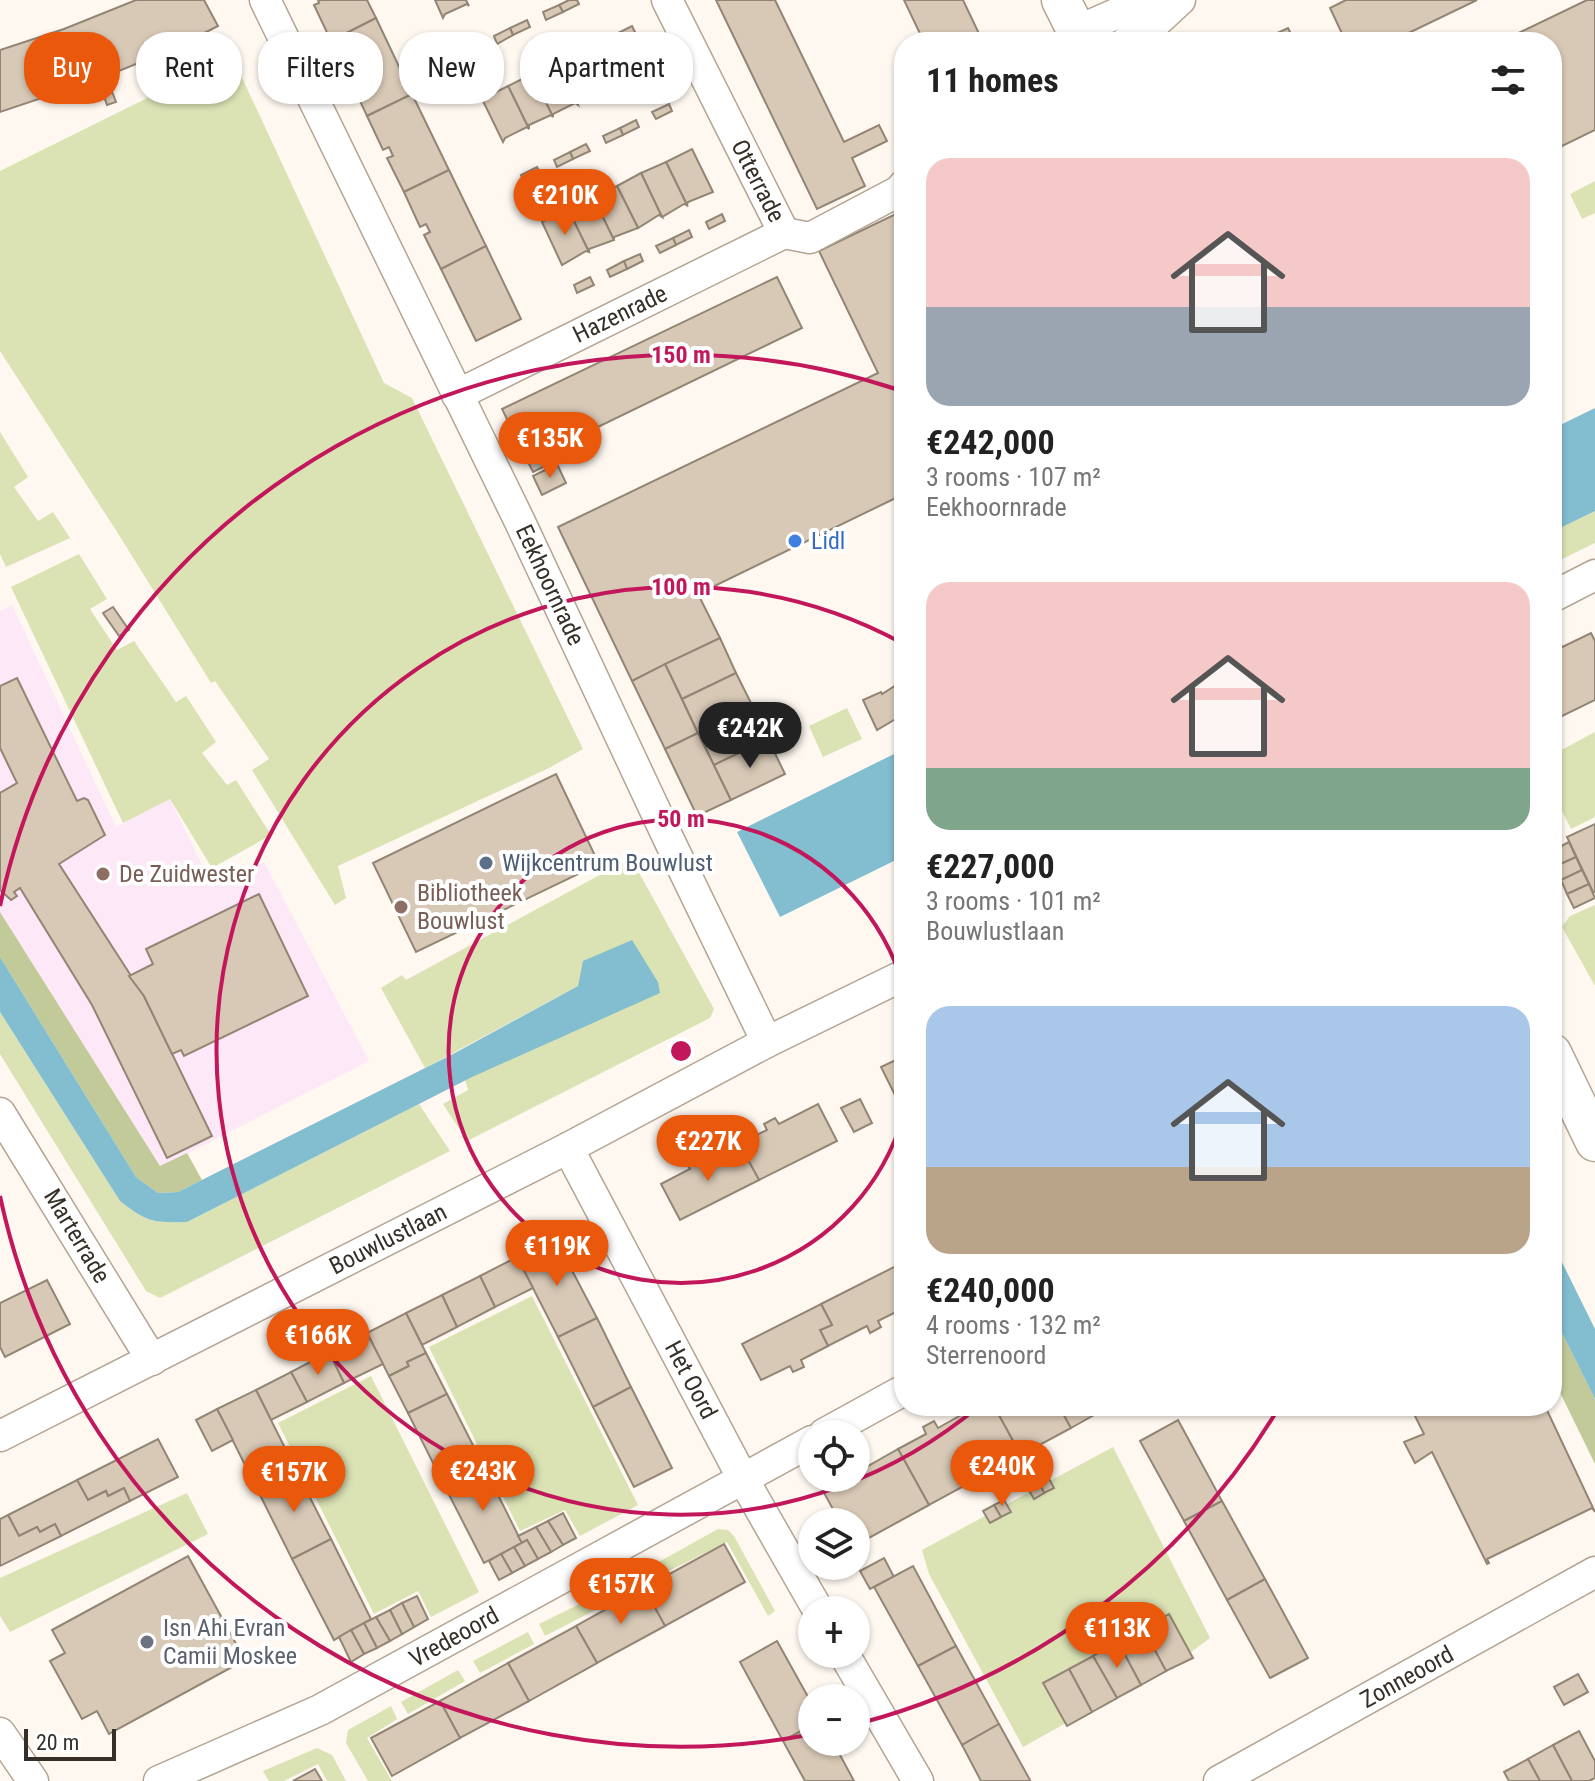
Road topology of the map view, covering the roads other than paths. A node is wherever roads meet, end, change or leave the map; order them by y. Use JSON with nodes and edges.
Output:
{"nodes":[{"id":1,"x":265,"y":0,"type":"edge"},
{"id":2,"x":667,"y":0,"type":"edge"},
{"id":3,"x":1034,"y":0,"type":"edge"},
{"id":4,"x":1179,"y":0,"type":"edge"},
{"id":5,"x":1068,"y":31,"type":"edge"},
{"id":6,"x":1142,"y":32,"type":"edge"},
{"id":7,"x":894,"y":194,"type":"edge"},
{"id":8,"x":784,"y":233,"type":"junction"},
{"id":9,"x":457,"y":395,"type":"junction"},
{"id":10,"x":1595,"y":575,"type":"edge"},
{"id":11,"x":1562,"y":592,"type":"edge"},
{"id":12,"x":894,"y":980,"type":"edge"},
{"id":13,"x":767,"y":1042,"type":"junction"},
{"id":14,"x":1562,"y":1074,"type":"edge"},
{"id":15,"x":0,"y":1113,"type":"edge"},
{"id":16,"x":1595,"y":1142,"type":"edge"},
{"id":17,"x":568,"y":1148,"type":"junction"},
{"id":18,"x":152,"y":1360,"type":"junction"},
{"id":19,"x":894,"y":1396,"type":"edge"},
{"id":20,"x":849,"y":1420,"type":"edge"},
{"id":21,"x":0,"y":1436,"type":"edge"},
{"id":22,"x":798,"y":1449,"type":"edge"},
{"id":23,"x":743,"y":1479,"type":"junction"},
{"id":24,"x":1595,"y":1572,"type":"edge"},
{"id":25,"x":810,"y":1596,"type":"edge"},
{"id":26,"x":852,"y":1668,"type":"edge"},
{"id":27,"x":0,"y":1733,"type":"edge"},
{"id":28,"x":33,"y":1781,"type":"edge"},
{"id":29,"x":159,"y":1781,"type":"edge"},
{"id":30,"x":918,"y":1781,"type":"edge"},
{"id":31,"x":1219,"y":1781,"type":"edge"}],
"edges":[{"from":1,"to":9,"type":"street","name":"Eekhoornrade"},
{"from":2,"to":8,"type":"street","name":"Otterrade"},
{"from":3,"to":5,"type":"street"},
{"from":4,"to":5,"type":"street"},
{"from":4,"to":6,"type":"street"},
{"from":7,"to":8,"type":"street"},
{"from":8,"to":9,"type":"street","name":"Hazenrade"},
{"from":9,"to":13,"type":"street","name":"Eekhoornrade"},
{"from":10,"to":11,"type":"street"},
{"from":12,"to":13,"type":"street","name":"Bouwlustlaan"},
{"from":13,"to":17,"type":"street","name":"Bouwlustlaan"},
{"from":14,"to":16,"type":"street"},
{"from":15,"to":18,"type":"street","name":"Marterrade"},
{"from":17,"to":18,"type":"street","name":"Bouwlustlaan"},
{"from":17,"to":23,"type":"street","name":"Het Oord"},
{"from":18,"to":21,"type":"street","name":"Bouwlustlaan"},
{"from":19,"to":20,"type":"street"},
{"from":22,"to":23,"type":"street","name":"Vredeoord"},
{"from":23,"to":25,"type":"street","name":"Het Oord"},
{"from":23,"to":29,"type":"street","name":"Vredeoord"},
{"from":24,"to":31,"type":"street","name":"Zonneoord"},
{"from":26,"to":30,"type":"street"},
{"from":27,"to":28,"type":"street"}]}
